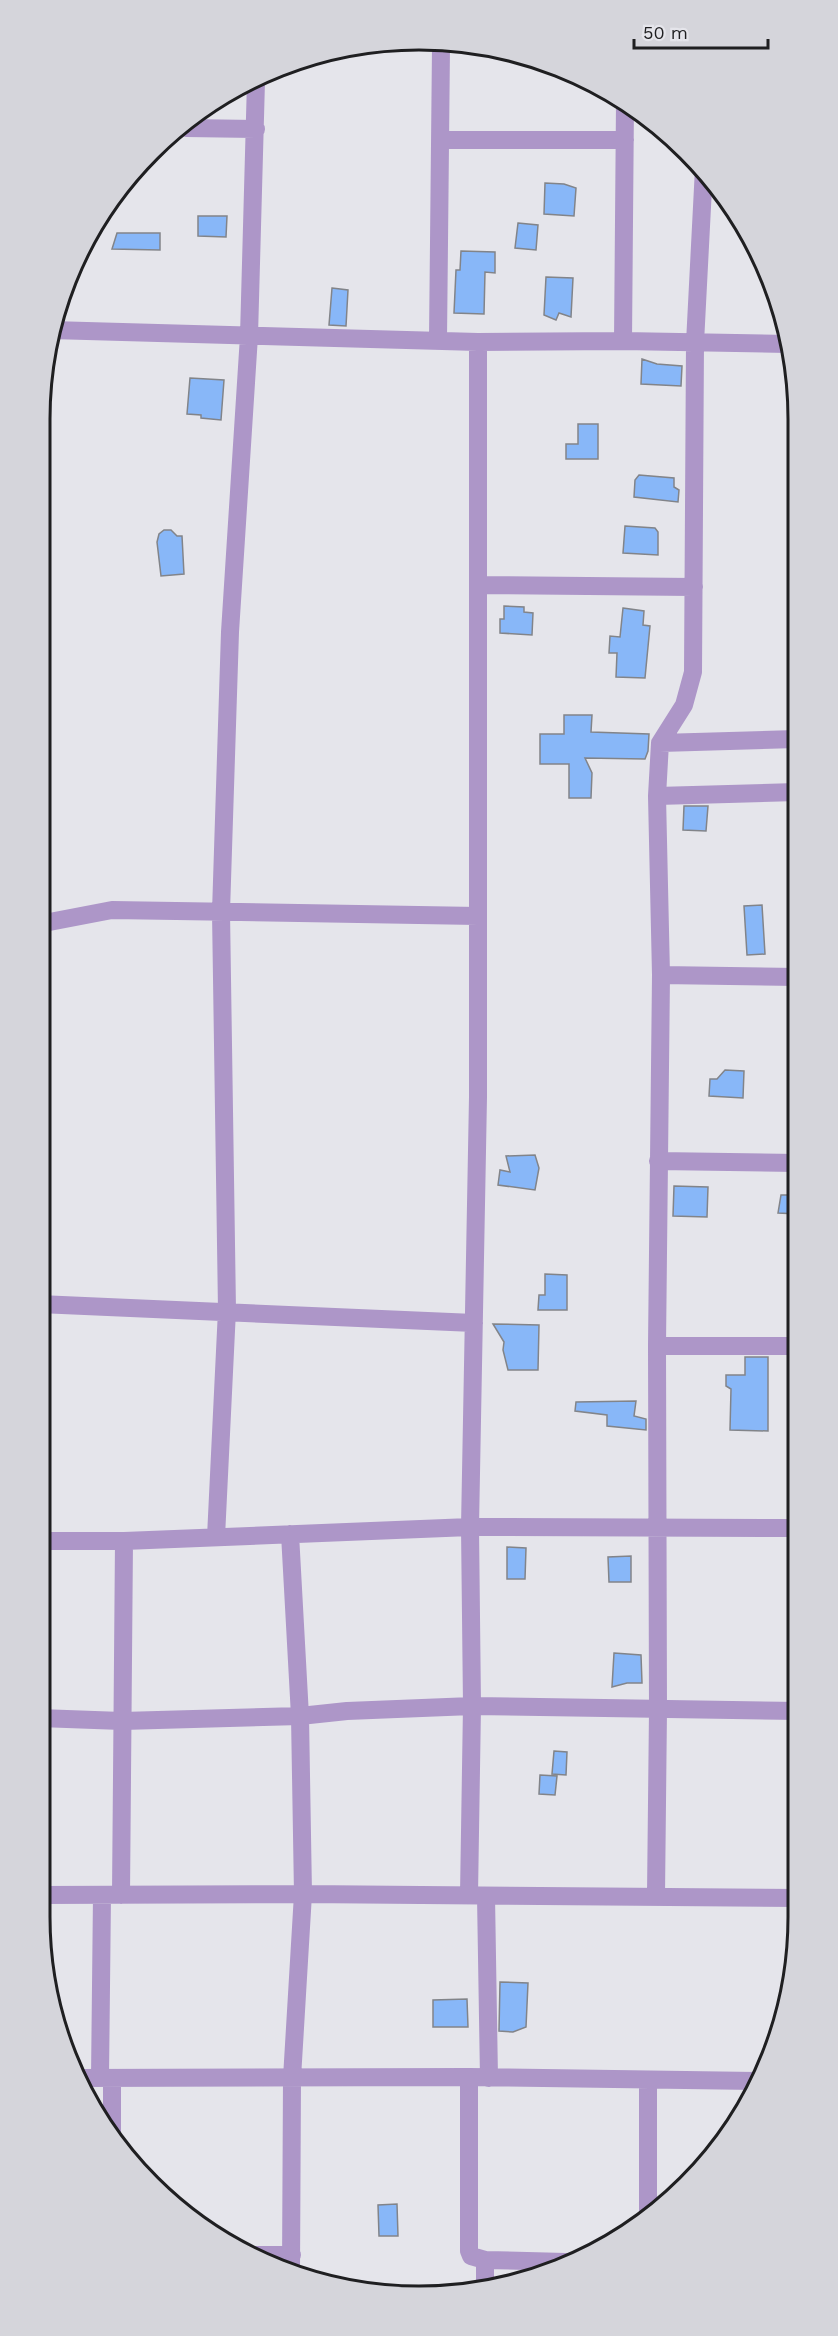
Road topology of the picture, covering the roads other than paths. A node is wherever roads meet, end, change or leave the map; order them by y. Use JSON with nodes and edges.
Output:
{"nodes":[{"id":1,"x":441,"y":50,"type":"edge"},
{"id":2,"x":256,"y":88,"type":"edge"},
{"id":3,"x":625,"y":113,"type":"edge"},
{"id":4,"x":191,"y":128,"type":"edge"},
{"id":5,"x":256,"y":129,"type":"junction"},
{"id":6,"x":440,"y":140,"type":"junction"},
{"id":7,"x":625,"y":140,"type":"junction"},
{"id":8,"x":703,"y":183,"type":"edge"},
{"id":9,"x":60,"y":330,"type":"edge"},
{"id":10,"x":249,"y":336,"type":"junction"},
{"id":11,"x":438,"y":340,"type":"junction"},
{"id":12,"x":622,"y":341,"type":"junction"},
{"id":13,"x":478,"y":342,"type":"junction"},
{"id":14,"x":696,"y":343,"type":"junction"},
{"id":15,"x":780,"y":344,"type":"edge"},
{"id":16,"x":480,"y":585,"type":"junction"},
{"id":17,"x":694,"y":587,"type":"junction"},
{"id":18,"x":788,"y":740,"type":"edge"},
{"id":19,"x":660,"y":743,"type":"junction"},
{"id":20,"x":788,"y":792,"type":"edge"},
{"id":21,"x":657,"y":796,"type":"junction"},
{"id":22,"x":221,"y":912,"type":"junction"},
{"id":23,"x":478,"y":916,"type":"junction"},
{"id":24,"x":50,"y":922,"type":"edge"},
{"id":25,"x":661,"y":975,"type":"junction"},
{"id":26,"x":788,"y":976,"type":"edge"},
{"id":27,"x":658,"y":1161,"type":"junction"},
{"id":28,"x":788,"y":1163,"type":"edge"},
{"id":29,"x":50,"y":1304,"type":"edge"},
{"id":30,"x":227,"y":1311,"type":"junction"},
{"id":31,"x":474,"y":1323,"type":"junction"},
{"id":32,"x":657,"y":1346,"type":"junction"},
{"id":33,"x":788,"y":1346,"type":"edge"},
{"id":34,"x":659,"y":1526,"type":"junction"},
{"id":35,"x":470,"y":1527,"type":"junction"},
{"id":36,"x":788,"y":1528,"type":"edge"},
{"id":37,"x":291,"y":1534,"type":"junction"},
{"id":38,"x":216,"y":1538,"type":"junction"},
{"id":39,"x":50,"y":1541,"type":"edge"},
{"id":40,"x":124,"y":1541,"type":"junction"},
{"id":41,"x":472,"y":1706,"type":"junction"},
{"id":42,"x":658,"y":1710,"type":"junction"},
{"id":43,"x":788,"y":1711,"type":"edge"},
{"id":44,"x":300,"y":1716,"type":"junction"},
{"id":45,"x":50,"y":1718,"type":"edge"},
{"id":46,"x":122,"y":1721,"type":"junction"},
{"id":47,"x":303,"y":1894,"type":"junction"},
{"id":48,"x":50,"y":1895,"type":"edge"},
{"id":49,"x":112,"y":1895,"type":"junction"},
{"id":50,"x":656,"y":1895,"type":"junction"},
{"id":51,"x":477,"y":1896,"type":"junction"},
{"id":52,"x":788,"y":1898,"type":"edge"},
{"id":53,"x":469,"y":2077,"type":"junction"},
{"id":54,"x":87,"y":2078,"type":"edge"},
{"id":55,"x":106,"y":2078,"type":"junction"},
{"id":56,"x":292,"y":2078,"type":"junction"},
{"id":57,"x":489,"y":2078,"type":"junction"},
{"id":58,"x":648,"y":2080,"type":"junction"},
{"id":59,"x":750,"y":2080,"type":"edge"},
{"id":60,"x":111,"y":2120,"type":"edge"},
{"id":61,"x":648,"y":2207,"type":"edge"},
{"id":62,"x":485,"y":2260,"type":"junction"},
{"id":63,"x":551,"y":2262,"type":"edge"},
{"id":64,"x":292,"y":2263,"type":"edge"},
{"id":65,"x":485,"y":2280,"type":"edge"}],
"edges":[{"from":1,"to":6,"type":"street"},
{"from":2,"to":5,"type":"street"},
{"from":3,"to":7,"type":"street"},
{"from":4,"to":5,"type":"street"},
{"from":5,"to":10,"type":"street"},
{"from":6,"to":7,"type":"street"},
{"from":6,"to":11,"type":"street"},
{"from":7,"to":12,"type":"street"},
{"from":8,"to":14,"type":"street"},
{"from":9,"to":10,"type":"street"},
{"from":10,"to":11,"type":"street"},
{"from":10,"to":22,"type":"street"},
{"from":11,"to":13,"type":"street"},
{"from":12,"to":13,"type":"street"},
{"from":12,"to":14,"type":"street"},
{"from":13,"to":16,"type":"street"},
{"from":14,"to":15,"type":"street"},
{"from":14,"to":17,"type":"street"},
{"from":16,"to":17,"type":"street"},
{"from":16,"to":23,"type":"street"},
{"from":17,"to":19,"type":"street"},
{"from":18,"to":19,"type":"street"},
{"from":19,"to":21,"type":"street"},
{"from":20,"to":21,"type":"street"},
{"from":21,"to":25,"type":"street"},
{"from":22,"to":23,"type":"street"},
{"from":22,"to":24,"type":"street"},
{"from":22,"to":30,"type":"street"},
{"from":23,"to":31,"type":"street"},
{"from":25,"to":26,"type":"street"},
{"from":25,"to":27,"type":"street"},
{"from":27,"to":28,"type":"street"},
{"from":27,"to":32,"type":"street"},
{"from":29,"to":30,"type":"street"},
{"from":30,"to":31,"type":"street"},
{"from":30,"to":38,"type":"street"},
{"from":31,"to":35,"type":"street"},
{"from":32,"to":33,"type":"street"},
{"from":32,"to":34,"type":"street"},
{"from":34,"to":35,"type":"street"},
{"from":34,"to":36,"type":"street"},
{"from":34,"to":42,"type":"street"},
{"from":35,"to":37,"type":"street"},
{"from":35,"to":41,"type":"street"},
{"from":37,"to":38,"type":"street"},
{"from":37,"to":44,"type":"street"},
{"from":38,"to":40,"type":"street"},
{"from":39,"to":40,"type":"street"},
{"from":40,"to":46,"type":"street"},
{"from":41,"to":42,"type":"street"},
{"from":41,"to":44,"type":"street"},
{"from":41,"to":51,"type":"street"},
{"from":42,"to":43,"type":"street"},
{"from":42,"to":50,"type":"street"},
{"from":44,"to":46,"type":"street"},
{"from":44,"to":47,"type":"street"},
{"from":45,"to":46,"type":"street"},
{"from":46,"to":49,"type":"street"},
{"from":47,"to":49,"type":"street"},
{"from":47,"to":51,"type":"street"},
{"from":47,"to":56,"type":"street"},
{"from":48,"to":49,"type":"street"},
{"from":49,"to":55,"type":"street"},
{"from":50,"to":51,"type":"street"},
{"from":50,"to":52,"type":"street"},
{"from":51,"to":57,"type":"street"},
{"from":53,"to":56,"type":"street"},
{"from":53,"to":57,"type":"street"},
{"from":53,"to":62,"type":"street"},
{"from":54,"to":55,"type":"street"},
{"from":55,"to":56,"type":"street"},
{"from":55,"to":60,"type":"street"},
{"from":56,"to":64,"type":"street"},
{"from":57,"to":58,"type":"street"},
{"from":58,"to":59,"type":"street"},
{"from":58,"to":61,"type":"street"},
{"from":62,"to":63,"type":"street"},
{"from":62,"to":65,"type":"street"}]}
